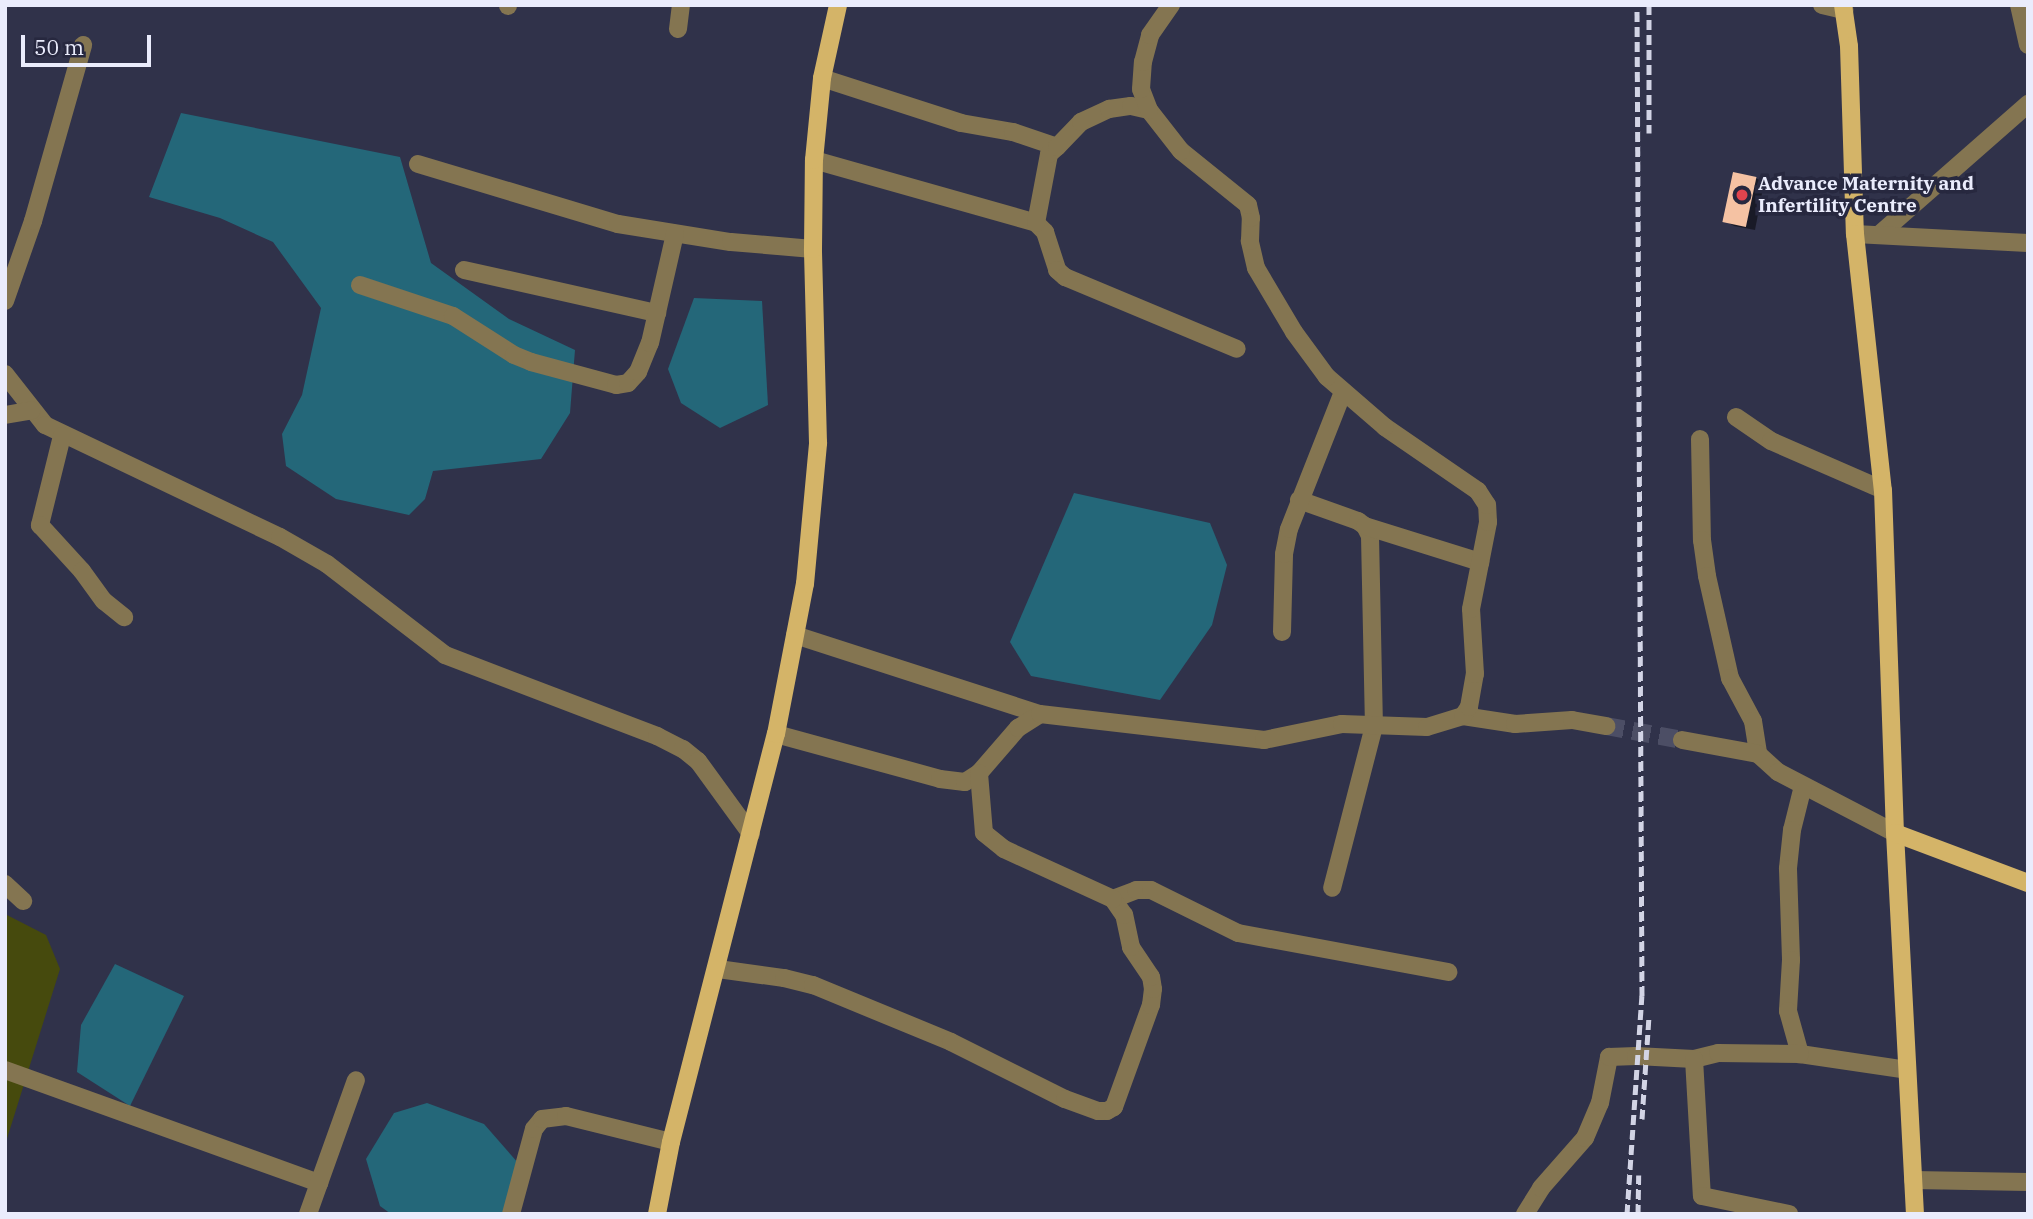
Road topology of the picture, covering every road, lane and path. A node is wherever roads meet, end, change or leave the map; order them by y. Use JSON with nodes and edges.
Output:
{"nodes":[{"id":1,"x":681,"y":5,"type":"edge"},
{"id":2,"x":838,"y":5,"type":"edge"},
{"id":3,"x":1171,"y":5,"type":"edge"},
{"id":4,"x":1822,"y":5,"type":"edge"},
{"id":5,"x":2019,"y":5,"type":"edge"},
{"id":6,"x":1844,"y":8,"type":"edge"},
{"id":7,"x":678,"y":29,"type":"dead end"},
{"id":8,"x":83,"y":45,"type":"dead end"},
{"id":9,"x":2028,"y":45,"type":"edge"},
{"id":10,"x":822,"y":78,"type":"junction"},
{"id":11,"x":2028,"y":104,"type":"edge"},
{"id":12,"x":1149,"y":110,"type":"junction"},
{"id":13,"x":1057,"y":146,"type":"junction"},
{"id":14,"x":814,"y":160,"type":"junction"},
{"id":15,"x":418,"y":164,"type":"dead end"},
{"id":16,"x":1035,"y":223,"type":"junction"},
{"id":17,"x":1881,"y":233,"type":"junction"},
{"id":18,"x":675,"y":234,"type":"junction"},
{"id":19,"x":1855,"y":234,"type":"junction"},
{"id":20,"x":2028,"y":243,"type":"edge"},
{"id":21,"x":813,"y":249,"type":"junction"},
{"id":22,"x":464,"y":270,"type":"dead end"},
{"id":23,"x":360,"y":285,"type":"dead end"},
{"id":24,"x":5,"y":301,"type":"edge"},
{"id":25,"x":657,"y":313,"type":"junction"},
{"id":26,"x":1237,"y":349,"type":"dead end"},
{"id":27,"x":5,"y":374,"type":"edge"},
{"id":28,"x":1343,"y":392,"type":"junction"},
{"id":29,"x":32,"y":410,"type":"junction"},
{"id":30,"x":5,"y":415,"type":"edge"},
{"id":31,"x":1736,"y":417,"type":"dead end"},
{"id":32,"x":62,"y":436,"type":"junction"},
{"id":33,"x":1700,"y":439,"type":"dead end"},
{"id":34,"x":1883,"y":490,"type":"junction"},
{"id":35,"x":1298,"y":500,"type":"junction"},
{"id":36,"x":1365,"y":526,"type":"junction"},
{"id":37,"x":1480,"y":562,"type":"junction"},
{"id":38,"x":124,"y":617,"type":"dead end"},
{"id":39,"x":1282,"y":632,"type":"dead end"},
{"id":40,"x":795,"y":635,"type":"junction"},
{"id":41,"x":1040,"y":714,"type":"junction"},
{"id":42,"x":1463,"y":716,"type":"junction"},
{"id":43,"x":1374,"y":726,"type":"junction"},
{"id":44,"x":1606,"y":726,"type":"tunnel mouth"},
{"id":45,"x":776,"y":734,"type":"junction"},
{"id":46,"x":1682,"y":740,"type":"tunnel mouth"},
{"id":47,"x":1758,"y":754,"type":"junction"},
{"id":48,"x":979,"y":773,"type":"junction"},
{"id":49,"x":1804,"y":786,"type":"junction"},
{"id":50,"x":1895,"y":833,"type":"junction"},
{"id":51,"x":751,"y":834,"type":"junction"},
{"id":52,"x":2028,"y":883,"type":"edge"},
{"id":53,"x":5,"y":884,"type":"edge"},
{"id":54,"x":1332,"y":888,"type":"dead end"},
{"id":55,"x":1113,"y":899,"type":"junction"},
{"id":56,"x":23,"y":901,"type":"dead end"},
{"id":57,"x":718,"y":969,"type":"junction"},
{"id":58,"x":1448,"y":972,"type":"dead end"},
{"id":59,"x":1800,"y":1055,"type":"junction"},
{"id":60,"x":1695,"y":1059,"type":"junction"},
{"id":61,"x":5,"y":1070,"type":"edge"},
{"id":62,"x":1908,"y":1070,"type":"junction"},
{"id":63,"x":356,"y":1080,"type":"dead end"},
{"id":64,"x":671,"y":1142,"type":"junction"},
{"id":65,"x":1913,"y":1180,"type":"junction"},
{"id":66,"x":2028,"y":1182,"type":"edge"},
{"id":67,"x":319,"y":1183,"type":"junction"},
{"id":68,"x":308,"y":1214,"type":"edge"},
{"id":69,"x":511,"y":1214,"type":"edge"},
{"id":70,"x":657,"y":1214,"type":"edge"},
{"id":71,"x":1525,"y":1214,"type":"edge"},
{"id":72,"x":1789,"y":1214,"type":"edge"},
{"id":73,"x":1915,"y":1214,"type":"edge"}],
"edges":[{"from":1,"to":7,"type":"street"},
{"from":2,"to":10,"type":"main road"},
{"from":3,"to":12,"type":"street"},
{"from":4,"to":6,"type":"street"},
{"from":5,"to":9,"type":"street"},
{"from":6,"to":19,"type":"main road"},
{"from":8,"to":24,"type":"street"},
{"from":10,"to":13,"type":"street"},
{"from":10,"to":14,"type":"main road"},
{"from":11,"to":17,"type":"street"},
{"from":12,"to":13,"type":"street"},
{"from":12,"to":28,"type":"street"},
{"from":13,"to":16,"type":"street"},
{"from":14,"to":16,"type":"street"},
{"from":14,"to":21,"type":"main road"},
{"from":15,"to":18,"type":"street"},
{"from":16,"to":26,"type":"street"},
{"from":17,"to":19,"type":"street"},
{"from":17,"to":20,"type":"street"},
{"from":18,"to":21,"type":"street"},
{"from":18,"to":25,"type":"street"},
{"from":19,"to":34,"type":"main road"},
{"from":21,"to":40,"type":"main road"},
{"from":22,"to":25,"type":"street"},
{"from":23,"to":25,"type":"street"},
{"from":27,"to":29,"type":"street"},
{"from":28,"to":35,"type":"street"},
{"from":28,"to":37,"type":"street"},
{"from":29,"to":30,"type":"street"},
{"from":29,"to":32,"type":"street"},
{"from":31,"to":34,"type":"street"},
{"from":32,"to":38,"type":"street"},
{"from":32,"to":51,"type":"street"},
{"from":33,"to":47,"type":"street"},
{"from":34,"to":50,"type":"main road"},
{"from":35,"to":36,"type":"street"},
{"from":35,"to":39,"type":"street"},
{"from":36,"to":37,"type":"street"},
{"from":36,"to":43,"type":"street"},
{"from":37,"to":42,"type":"street"},
{"from":40,"to":41,"type":"street"},
{"from":40,"to":45,"type":"main road"},
{"from":41,"to":43,"type":"street"},
{"from":41,"to":48,"type":"street"},
{"from":42,"to":43,"type":"street"},
{"from":42,"to":44,"type":"street"},
{"from":43,"to":54,"type":"street"},
{"from":45,"to":48,"type":"street"},
{"from":45,"to":51,"type":"main road"},
{"from":46,"to":47,"type":"street"},
{"from":47,"to":49,"type":"street"},
{"from":48,"to":55,"type":"street"},
{"from":49,"to":50,"type":"street"},
{"from":49,"to":59,"type":"street"},
{"from":50,"to":52,"type":"main road"},
{"from":50,"to":62,"type":"main road"},
{"from":51,"to":57,"type":"main road"},
{"from":53,"to":56,"type":"street"},
{"from":55,"to":57,"type":"street"},
{"from":55,"to":58,"type":"street"},
{"from":57,"to":64,"type":"main road"},
{"from":59,"to":60,"type":"street"},
{"from":59,"to":62,"type":"street"},
{"from":60,"to":71,"type":"street"},
{"from":60,"to":72,"type":"street"},
{"from":61,"to":67,"type":"street"},
{"from":62,"to":65,"type":"main road"},
{"from":63,"to":67,"type":"street"},
{"from":64,"to":69,"type":"street"},
{"from":64,"to":70,"type":"main road"},
{"from":65,"to":66,"type":"street"},
{"from":65,"to":73,"type":"main road"},
{"from":67,"to":68,"type":"street"}]}
